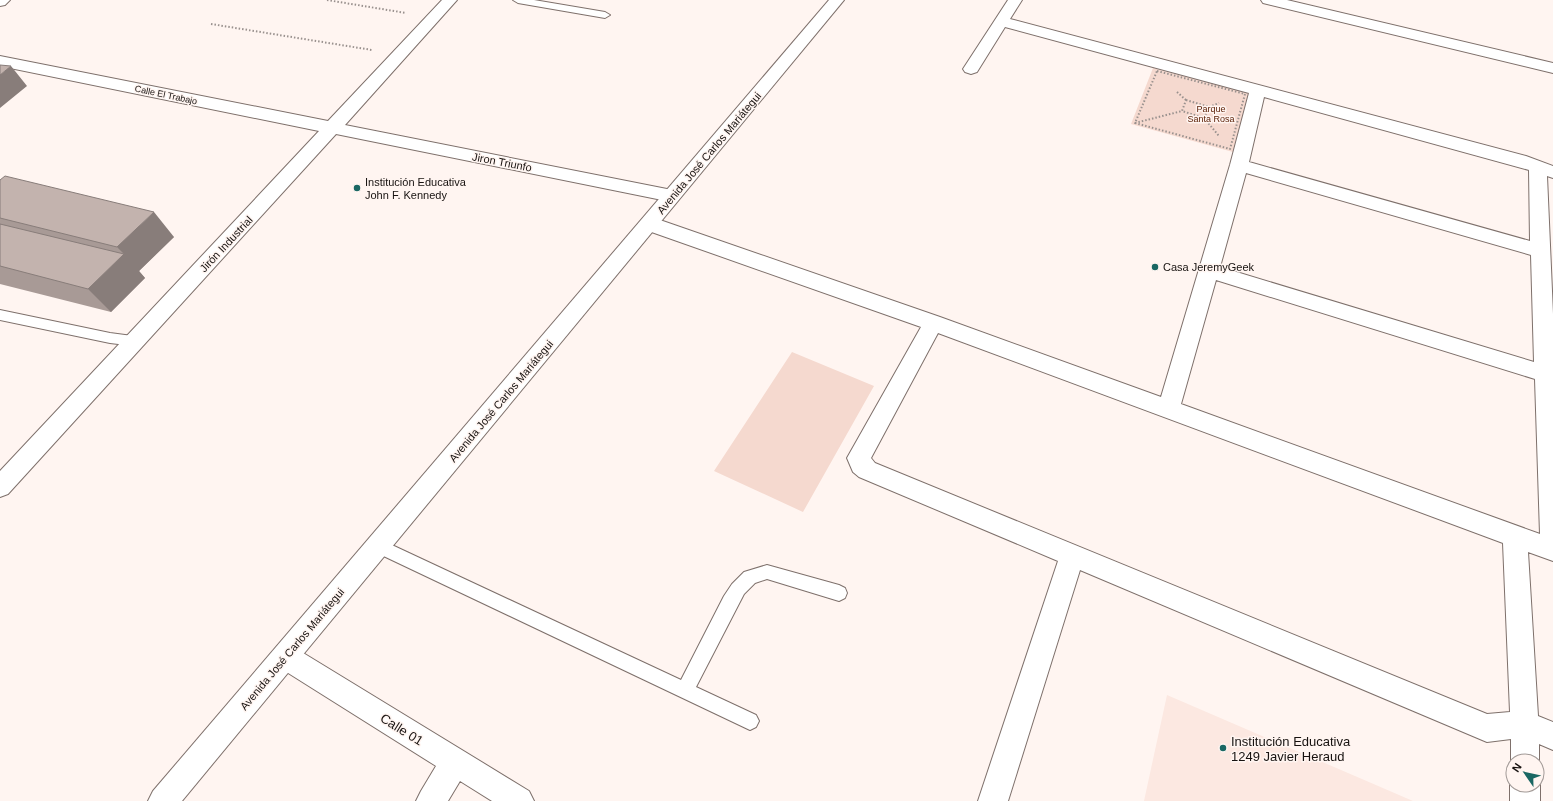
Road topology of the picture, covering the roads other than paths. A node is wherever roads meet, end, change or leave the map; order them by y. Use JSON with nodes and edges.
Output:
{"nodes":[{"id":1,"x":3,"y":0,"type":"edge"},
{"id":2,"x":450,"y":0,"type":"edge"},
{"id":3,"x":518,"y":0,"type":"edge"},
{"id":4,"x":837,"y":0,"type":"edge"},
{"id":5,"x":1015,"y":0,"type":"edge"},
{"id":6,"x":1268,"y":0,"type":"edge"},
{"id":7,"x":0,"y":2,"type":"edge"},
{"id":8,"x":605,"y":15,"type":"dead end"},
{"id":9,"x":1001,"y":21,"type":"junction"},
{"id":10,"x":0,"y":61,"type":"edge"},
{"id":11,"x":1553,"y":68,"type":"edge"},
{"id":12,"x":970,"y":69,"type":"dead end"},
{"id":13,"x":1258,"y":89,"type":"junction"},
{"id":14,"x":332,"y":128,"type":"junction"},
{"id":15,"x":1234,"y":157,"type":"junction"},
{"id":16,"x":1546,"y":169,"type":"edge"},
{"id":17,"x":672,"y":196,"type":"junction"},
{"id":18,"x":650,"y":224,"type":"junction"},
{"id":19,"x":1540,"y":251,"type":"junction"},
{"id":20,"x":1209,"y":271,"type":"junction"},
{"id":21,"x":1548,"y":313,"type":"edge"},
{"id":22,"x":0,"y":316,"type":"edge"},
{"id":23,"x":932,"y":323,"type":"junction"},
{"id":24,"x":135,"y":341,"type":"junction"},
{"id":25,"x":1546,"y":374,"type":"junction"},
{"id":26,"x":1169,"y":409,"type":"junction"},
{"id":27,"x":1551,"y":432,"type":"edge"},
{"id":28,"x":0,"y":487,"type":"edge"},
{"id":29,"x":1515,"y":536,"type":"junction"},
{"id":30,"x":1553,"y":544,"type":"edge"},
{"id":31,"x":379,"y":546,"type":"junction"},
{"id":32,"x":1553,"y":550,"type":"edge"},
{"id":33,"x":1072,"y":555,"type":"junction"},
{"id":34,"x":839,"y":593,"type":"dead end"},
{"id":35,"x":286,"y":657,"type":"junction"},
{"id":36,"x":685,"y":691,"type":"junction"},
{"id":37,"x":750,"y":721,"type":"dead end"},
{"id":38,"x":1525,"y":724,"type":"junction"},
{"id":39,"x":1553,"y":736,"type":"edge"},
{"id":40,"x":1525,"y":753,"type":"edge"},
{"id":41,"x":456,"y":762,"type":"junction"},
{"id":42,"x":163,"y":801,"type":"edge"},
{"id":43,"x":431,"y":801,"type":"edge"},
{"id":44,"x":519,"y":801,"type":"edge"},
{"id":45,"x":993,"y":801,"type":"edge"}],
"edges":[{"from":1,"to":7,"type":"street"},
{"from":2,"to":14,"type":"street","name":"Jirón Industrial"},
{"from":3,"to":8,"type":"lane"},
{"from":4,"to":17,"type":"street","name":"Avenida José Carlos Mariátegui"},
{"from":5,"to":9,"type":"street"},
{"from":6,"to":11,"type":"street"},
{"from":9,"to":12,"type":"street"},
{"from":9,"to":13,"type":"street"},
{"from":10,"to":14,"type":"street","name":"Calle El Trabajo"},
{"from":13,"to":15,"type":"street"},
{"from":13,"to":16,"type":"street"},
{"from":14,"to":17,"type":"street","name":"Jiron Triunfo"},
{"from":14,"to":24,"type":"street","name":"Jirón Industrial"},
{"from":15,"to":19,"type":"street"},
{"from":15,"to":20,"type":"street"},
{"from":16,"to":19,"type":"street"},
{"from":17,"to":18,"type":"street","name":"Avenida José Carlos Mariátegui"},
{"from":18,"to":23,"type":"street"},
{"from":18,"to":31,"type":"street","name":"Avenida José Carlos Mariátegui"},
{"from":19,"to":21,"type":"street"},
{"from":20,"to":25,"type":"street"},
{"from":20,"to":26,"type":"street"},
{"from":21,"to":25,"type":"street"},
{"from":22,"to":24,"type":"lane"},
{"from":23,"to":26,"type":"street"},
{"from":23,"to":33,"type":"street"},
{"from":24,"to":28,"type":"street","name":"Jirón Industrial"},
{"from":25,"to":27,"type":"street"},
{"from":26,"to":29,"type":"street"},
{"from":27,"to":30,"type":"street"},
{"from":29,"to":32,"type":"street"},
{"from":29,"to":38,"type":"street"},
{"from":31,"to":35,"type":"street","name":"Avenida José Carlos Mariátegui"},
{"from":31,"to":36,"type":"lane"},
{"from":33,"to":38,"type":"street"},
{"from":33,"to":45,"type":"street"},
{"from":34,"to":36,"type":"lane"},
{"from":35,"to":41,"type":"street","name":"Calle 01"},
{"from":35,"to":42,"type":"street","name":"Avenida José Carlos Mariátegui"},
{"from":36,"to":37,"type":"lane"},
{"from":38,"to":39,"type":"street"},
{"from":38,"to":40,"type":"street"},
{"from":41,"to":43,"type":"street"},
{"from":41,"to":44,"type":"street","name":"Calle 01"}]}
